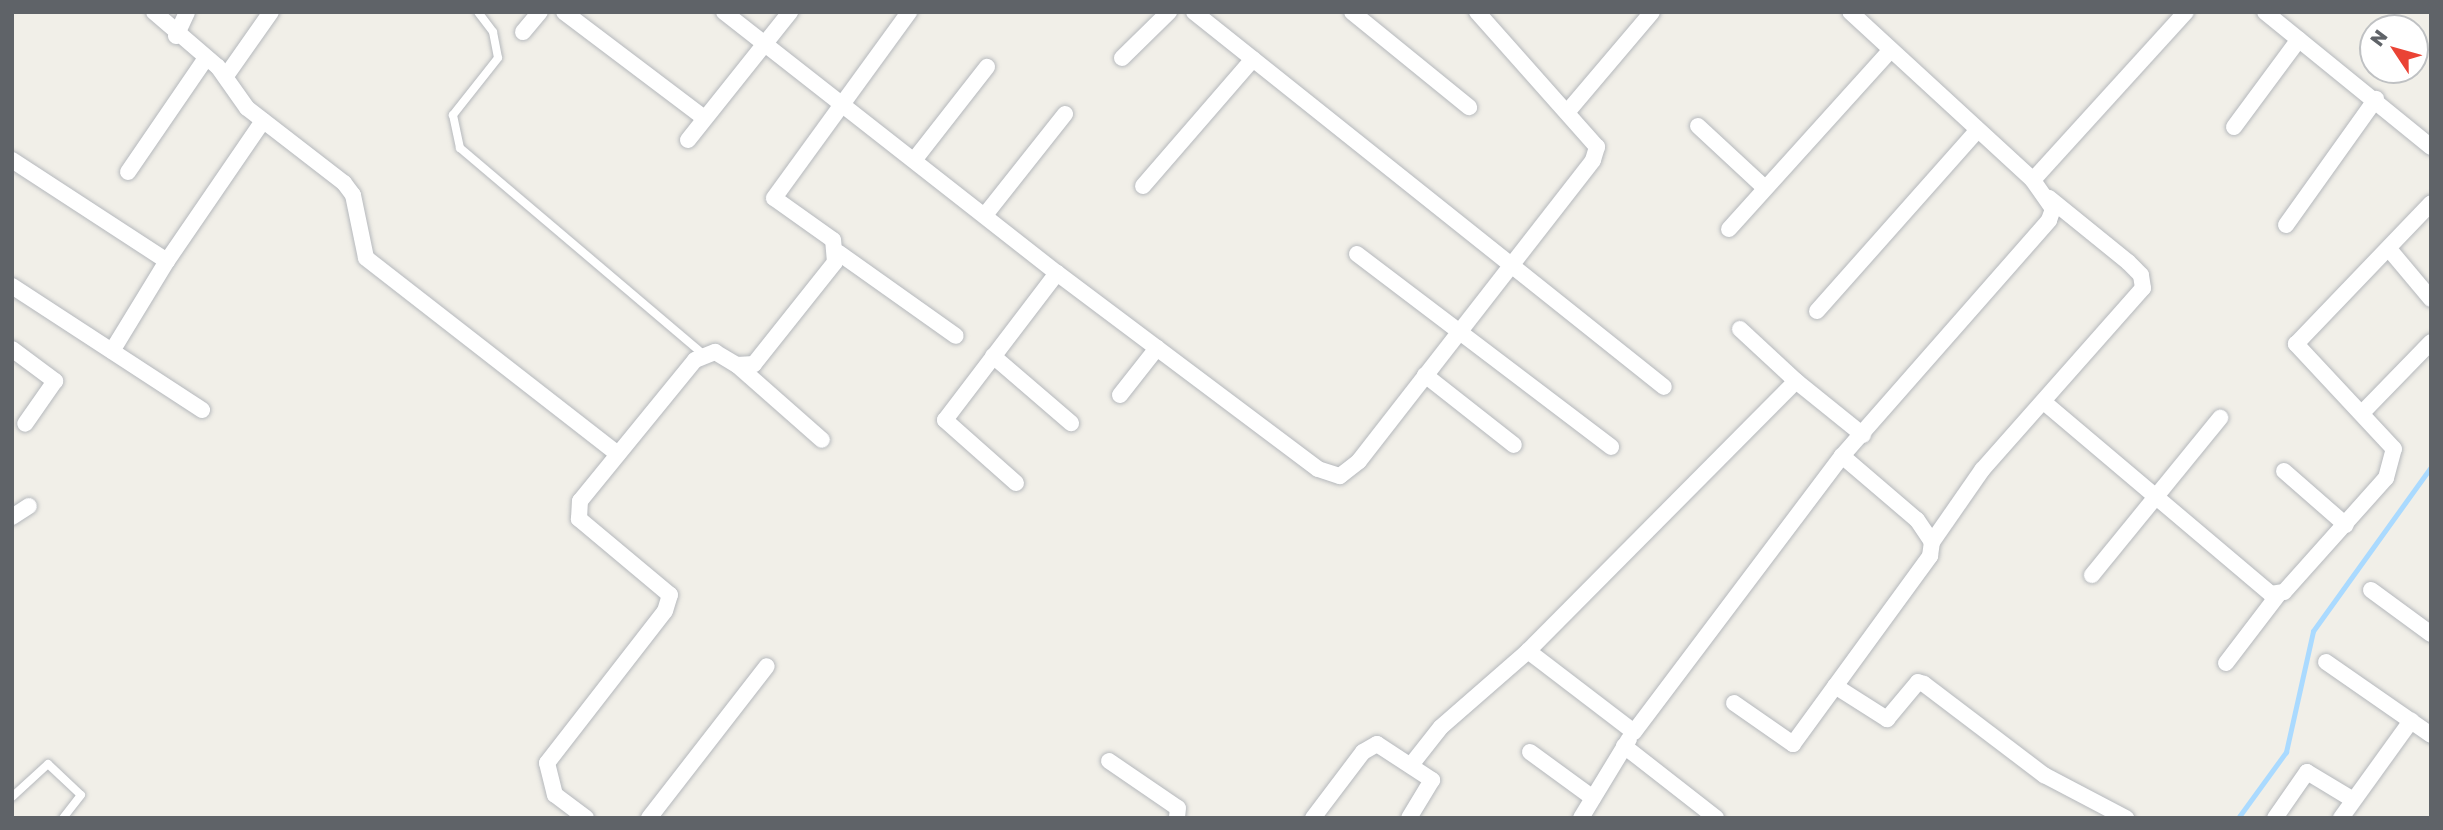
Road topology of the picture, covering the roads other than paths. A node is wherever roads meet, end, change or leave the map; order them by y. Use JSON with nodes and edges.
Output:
{"nodes":[{"id":1,"x":154,"y":12,"type":"edge"},
{"id":2,"x":187,"y":12,"type":"edge"},
{"id":3,"x":271,"y":12,"type":"edge"},
{"id":4,"x":478,"y":12,"type":"edge"},
{"id":5,"x":540,"y":12,"type":"edge"},
{"id":6,"x":564,"y":12,"type":"edge"},
{"id":7,"x":724,"y":12,"type":"edge"},
{"id":8,"x":790,"y":12,"type":"edge"},
{"id":9,"x":909,"y":12,"type":"edge"},
{"id":10,"x":1168,"y":12,"type":"edge"},
{"id":11,"x":1194,"y":12,"type":"edge"},
{"id":12,"x":1352,"y":12,"type":"edge"},
{"id":13,"x":1477,"y":12,"type":"edge"},
{"id":14,"x":1652,"y":12,"type":"edge"},
{"id":15,"x":1850,"y":12,"type":"edge"},
{"id":16,"x":2186,"y":12,"type":"edge"},
{"id":17,"x":2265,"y":12,"type":"edge"},
{"id":18,"x":523,"y":32,"type":"dead end"},
{"id":19,"x":176,"y":36,"type":"junction"},
{"id":20,"x":2299,"y":39,"type":"junction"},
{"id":21,"x":764,"y":43,"type":"junction"},
{"id":22,"x":1889,"y":52,"type":"junction"},
{"id":23,"x":206,"y":58,"type":"junction"},
{"id":24,"x":1122,"y":58,"type":"dead end"},
{"id":25,"x":1253,"y":59,"type":"junction"},
{"id":26,"x":988,"y":67,"type":"dead end"},
{"id":27,"x":226,"y":76,"type":"junction"},
{"id":28,"x":2376,"y":99,"type":"junction"},
{"id":29,"x":841,"y":102,"type":"junction"},
{"id":30,"x":1469,"y":107,"type":"dead end"},
{"id":31,"x":1569,"y":110,"type":"junction"},
{"id":32,"x":1065,"y":114,"type":"dead end"},
{"id":33,"x":704,"y":118,"type":"junction"},
{"id":34,"x":263,"y":121,"type":"junction"},
{"id":35,"x":1698,"y":126,"type":"dead end"},
{"id":36,"x":2234,"y":127,"type":"dead end"},
{"id":37,"x":1978,"y":131,"type":"junction"},
{"id":38,"x":688,"y":139,"type":"dead end"},
{"id":39,"x":2431,"y":147,"type":"edge"},
{"id":40,"x":915,"y":159,"type":"junction"},
{"id":41,"x":12,"y":160,"type":"edge"},
{"id":42,"x":128,"y":172,"type":"dead end"},
{"id":43,"x":2033,"y":180,"type":"junction"},
{"id":44,"x":1143,"y":186,"type":"dead end"},
{"id":45,"x":1765,"y":188,"type":"junction"},
{"id":46,"x":2047,"y":197,"type":"junction"},
{"id":47,"x":2431,"y":203,"type":"edge"},
{"id":48,"x":985,"y":215,"type":"junction"},
{"id":49,"x":2287,"y":225,"type":"dead end"},
{"id":50,"x":1729,"y":229,"type":"dead end"},
{"id":51,"x":2389,"y":249,"type":"junction"},
{"id":52,"x":839,"y":254,"type":"junction"},
{"id":53,"x":1357,"y":254,"type":"dead end"},
{"id":54,"x":167,"y":261,"type":"junction"},
{"id":55,"x":1511,"y":262,"type":"junction"},
{"id":56,"x":1057,"y":273,"type":"junction"},
{"id":57,"x":12,"y":286,"type":"edge"},
{"id":58,"x":2431,"y":299,"type":"edge"},
{"id":59,"x":1817,"y":311,"type":"dead end"},
{"id":60,"x":1460,"y":329,"type":"junction"},
{"id":61,"x":1740,"y":329,"type":"dead end"},
{"id":62,"x":956,"y":336,"type":"dead end"},
{"id":63,"x":2431,"y":342,"type":"edge"},
{"id":64,"x":1157,"y":348,"type":"junction"},
{"id":65,"x":12,"y":349,"type":"edge"},
{"id":66,"x":112,"y":351,"type":"junction"},
{"id":67,"x":703,"y":354,"type":"junction"},
{"id":68,"x":993,"y":356,"type":"junction"},
{"id":69,"x":737,"y":365,"type":"junction"},
{"id":70,"x":1425,"y":375,"type":"junction"},
{"id":71,"x":1796,"y":381,"type":"junction"},
{"id":72,"x":1664,"y":387,"type":"dead end"},
{"id":73,"x":1120,"y":395,"type":"dead end"},
{"id":74,"x":2045,"y":404,"type":"junction"},
{"id":75,"x":202,"y":410,"type":"dead end"},
{"id":76,"x":2362,"y":413,"type":"junction"},
{"id":77,"x":2220,"y":418,"type":"dead end"},
{"id":78,"x":1071,"y":423,"type":"dead end"},
{"id":79,"x":26,"y":424,"type":"dead end"},
{"id":80,"x":1863,"y":435,"type":"junction"},
{"id":81,"x":822,"y":440,"type":"dead end"},
{"id":82,"x":1514,"y":445,"type":"dead end"},
{"id":83,"x":1611,"y":447,"type":"dead end"},
{"id":84,"x":618,"y":454,"type":"junction"},
{"id":85,"x":1842,"y":456,"type":"junction"},
{"id":86,"x":2284,"y":471,"type":"dead end"},
{"id":87,"x":1016,"y":483,"type":"dead end"},
{"id":88,"x":2155,"y":496,"type":"junction"},
{"id":89,"x":29,"y":506,"type":"dead end"},
{"id":90,"x":12,"y":517,"type":"edge"},
{"id":91,"x":2346,"y":526,"type":"junction"},
{"id":92,"x":1932,"y":542,"type":"junction"},
{"id":93,"x":2092,"y":575,"type":"dead end"},
{"id":94,"x":2371,"y":590,"type":"dead end"},
{"id":95,"x":2277,"y":595,"type":"junction"},
{"id":96,"x":2431,"y":634,"type":"edge"},
{"id":97,"x":1528,"y":651,"type":"junction"},
{"id":98,"x":2326,"y":662,"type":"dead end"},
{"id":99,"x":2226,"y":663,"type":"dead end"},
{"id":100,"x":767,"y":666,"type":"dead end"},
{"id":101,"x":1835,"y":686,"type":"junction"},
{"id":102,"x":1734,"y":703,"type":"dead end"},
{"id":103,"x":2411,"y":722,"type":"junction"},
{"id":104,"x":1634,"y":732,"type":"junction"},
{"id":105,"x":2431,"y":735,"type":"edge"},
{"id":106,"x":1624,"y":746,"type":"junction"},
{"id":107,"x":1530,"y":752,"type":"dead end"},
{"id":108,"x":1109,"y":761,"type":"dead end"},
{"id":109,"x":1411,"y":765,"type":"junction"},
{"id":110,"x":12,"y":797,"type":"edge"},
{"id":111,"x":1593,"y":798,"type":"junction"},
{"id":112,"x":2352,"y":799,"type":"junction"},
{"id":113,"x":63,"y":818,"type":"edge"},
{"id":114,"x":586,"y":818,"type":"edge"},
{"id":115,"x":649,"y":818,"type":"edge"},
{"id":116,"x":1177,"y":818,"type":"edge"},
{"id":117,"x":1313,"y":818,"type":"edge"},
{"id":118,"x":1409,"y":818,"type":"edge"},
{"id":119,"x":1581,"y":818,"type":"edge"},
{"id":120,"x":1716,"y":818,"type":"edge"},
{"id":121,"x":2126,"y":818,"type":"edge"},
{"id":122,"x":2275,"y":818,"type":"edge"},
{"id":123,"x":2341,"y":818,"type":"edge"}],
"edges":[{"from":1,"to":19,"type":"street"},
{"from":2,"to":19,"type":"street"},
{"from":3,"to":27,"type":"street"},
{"from":4,"to":67,"type":"lane"},
{"from":5,"to":18,"type":"street"},
{"from":6,"to":33,"type":"street"},
{"from":7,"to":21,"type":"street"},
{"from":8,"to":21,"type":"street"},
{"from":9,"to":29,"type":"street"},
{"from":10,"to":24,"type":"street"},
{"from":11,"to":25,"type":"street"},
{"from":12,"to":30,"type":"street"},
{"from":13,"to":31,"type":"street"},
{"from":14,"to":31,"type":"street"},
{"from":15,"to":22,"type":"street"},
{"from":16,"to":43,"type":"street"},
{"from":17,"to":20,"type":"street"},
{"from":19,"to":23,"type":"street"},
{"from":20,"to":28,"type":"street"},
{"from":20,"to":36,"type":"street"},
{"from":21,"to":29,"type":"street"},
{"from":21,"to":33,"type":"street"},
{"from":22,"to":37,"type":"street"},
{"from":22,"to":45,"type":"street"},
{"from":23,"to":27,"type":"street"},
{"from":23,"to":42,"type":"street"},
{"from":25,"to":44,"type":"street"},
{"from":25,"to":55,"type":"street"},
{"from":26,"to":40,"type":"street"},
{"from":27,"to":34,"type":"street"},
{"from":28,"to":39,"type":"street"},
{"from":28,"to":49,"type":"street"},
{"from":29,"to":40,"type":"street"},
{"from":29,"to":52,"type":"street"},
{"from":31,"to":55,"type":"street"},
{"from":32,"to":48,"type":"street"},
{"from":33,"to":38,"type":"street"},
{"from":34,"to":54,"type":"street"},
{"from":34,"to":84,"type":"street"},
{"from":35,"to":45,"type":"street"},
{"from":37,"to":43,"type":"street"},
{"from":37,"to":59,"type":"street"},
{"from":40,"to":48,"type":"street"},
{"from":41,"to":54,"type":"street"},
{"from":43,"to":46,"type":"street"},
{"from":45,"to":50,"type":"street"},
{"from":46,"to":74,"type":"street"},
{"from":46,"to":80,"type":"street"},
{"from":47,"to":51,"type":"street"},
{"from":48,"to":56,"type":"street"},
{"from":51,"to":58,"type":"street"},
{"from":51,"to":76,"type":"street"},
{"from":52,"to":62,"type":"street"},
{"from":52,"to":69,"type":"street"},
{"from":53,"to":60,"type":"street"},
{"from":54,"to":66,"type":"street"},
{"from":55,"to":60,"type":"street"},
{"from":55,"to":72,"type":"street"},
{"from":56,"to":64,"type":"street"},
{"from":56,"to":68,"type":"street"},
{"from":57,"to":66,"type":"street"},
{"from":60,"to":70,"type":"street"},
{"from":60,"to":83,"type":"street"},
{"from":61,"to":71,"type":"street"},
{"from":63,"to":76,"type":"street"},
{"from":64,"to":70,"type":"street"},
{"from":64,"to":73,"type":"street"},
{"from":65,"to":79,"type":"street"},
{"from":66,"to":75,"type":"street"},
{"from":67,"to":69,"type":"street"},
{"from":67,"to":84,"type":"street"},
{"from":68,"to":78,"type":"street"},
{"from":68,"to":87,"type":"street"},
{"from":69,"to":81,"type":"street"},
{"from":70,"to":82,"type":"street"},
{"from":71,"to":80,"type":"street"},
{"from":71,"to":97,"type":"street"},
{"from":74,"to":88,"type":"street"},
{"from":74,"to":92,"type":"street"},
{"from":76,"to":91,"type":"street"},
{"from":77,"to":88,"type":"street"},
{"from":80,"to":85,"type":"street"},
{"from":84,"to":114,"type":"street"},
{"from":85,"to":92,"type":"street"},
{"from":85,"to":104,"type":"street"},
{"from":86,"to":91,"type":"street"},
{"from":88,"to":93,"type":"street"},
{"from":88,"to":95,"type":"street"},
{"from":89,"to":90,"type":"street"},
{"from":91,"to":95,"type":"street"},
{"from":92,"to":101,"type":"street"},
{"from":94,"to":96,"type":"street"},
{"from":95,"to":99,"type":"street"},
{"from":97,"to":104,"type":"street"},
{"from":97,"to":109,"type":"street"},
{"from":98,"to":103,"type":"street"},
{"from":100,"to":115,"type":"street"},
{"from":101,"to":102,"type":"street"},
{"from":101,"to":121,"type":"street"},
{"from":103,"to":105,"type":"street"},
{"from":103,"to":112,"type":"street"},
{"from":104,"to":106,"type":"street"},
{"from":106,"to":111,"type":"street"},
{"from":106,"to":120,"type":"street"},
{"from":107,"to":111,"type":"street"},
{"from":108,"to":116,"type":"street"},
{"from":109,"to":117,"type":"street"},
{"from":109,"to":118,"type":"street"},
{"from":110,"to":113,"type":"lane"},
{"from":111,"to":119,"type":"street"},
{"from":112,"to":122,"type":"street"},
{"from":112,"to":123,"type":"street"}]}
